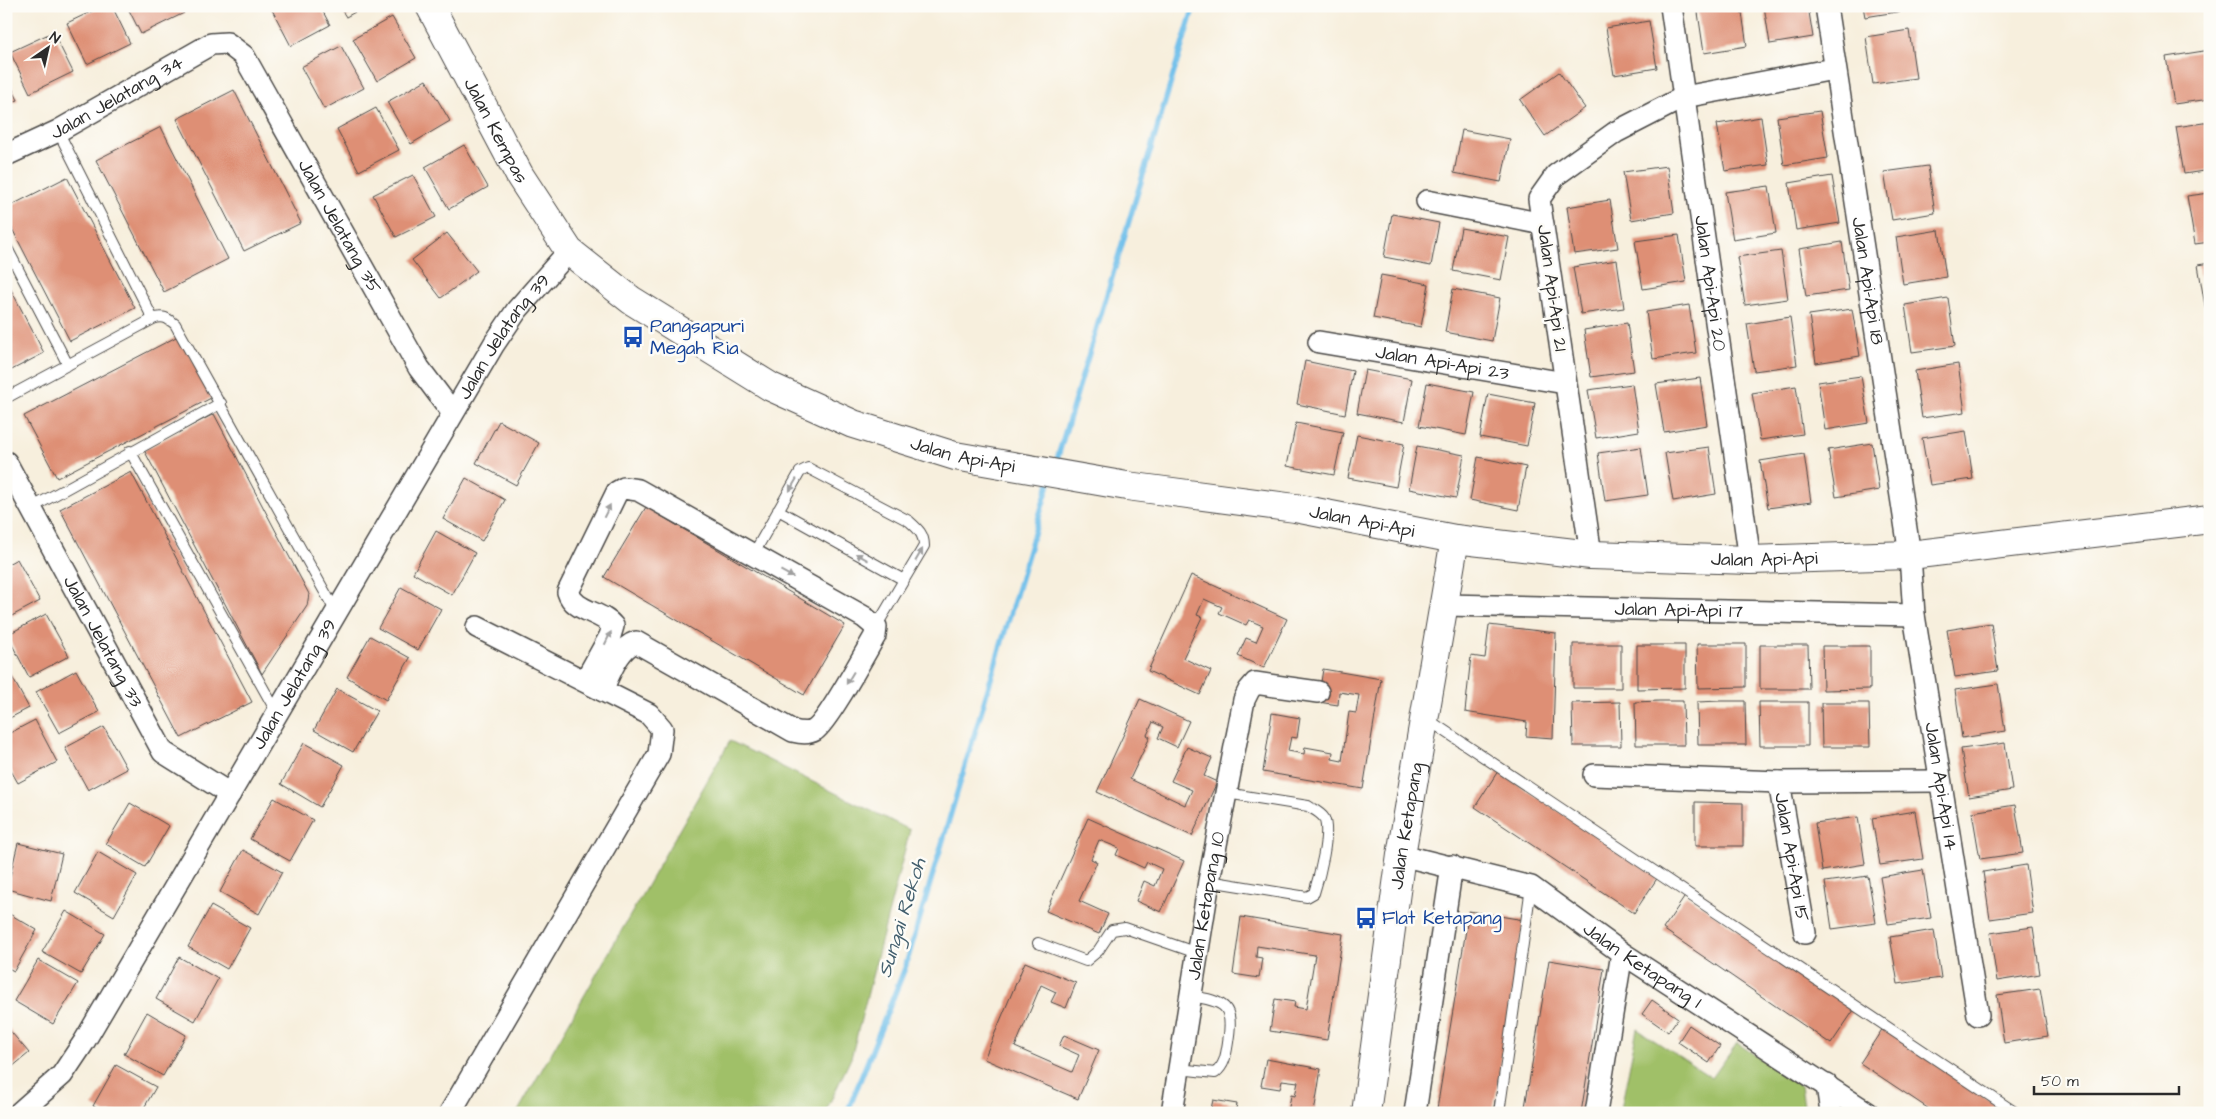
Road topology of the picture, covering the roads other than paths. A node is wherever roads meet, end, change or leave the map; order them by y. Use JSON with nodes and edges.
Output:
{"nodes":[{"id":1,"x":430,"y":6,"type":"edge"},
{"id":2,"x":1671,"y":6,"type":"edge"},
{"id":3,"x":1826,"y":6,"type":"edge"},
{"id":4,"x":228,"y":43,"type":"joint"},
{"id":5,"x":1834,"y":69,"type":"junction"},
{"id":6,"x":1684,"y":97,"type":"junction"},
{"id":7,"x":58,"y":131,"type":"junction"},
{"id":8,"x":6,"y":155,"type":"edge"},
{"id":9,"x":1427,"y":201,"type":"dead end"},
{"id":10,"x":1543,"y":224,"type":"junction"},
{"id":11,"x":6,"y":246,"type":"edge"},
{"id":12,"x":569,"y":251,"type":"junction"},
{"id":13,"x":153,"y":319,"type":"junction"},
{"id":14,"x":1319,"y":342,"type":"dead end"},
{"id":15,"x":68,"y":365,"type":"junction"},
{"id":16,"x":1565,"y":382,"type":"junction"},
{"id":17,"x":6,"y":398,"type":"edge"},
{"id":18,"x":221,"y":403,"type":"junction"},
{"id":19,"x":452,"y":412,"type":"junction"},
{"id":20,"x":130,"y":451,"type":"junction"},
{"id":21,"x":6,"y":462,"type":"edge"},
{"id":22,"x":31,"y":508,"type":"junction"},
{"id":23,"x":778,"y":510,"type":"junction"},
{"id":24,"x":2210,"y":519,"type":"edge"},
{"id":25,"x":1455,"y":539,"type":"junction"},
{"id":26,"x":753,"y":555,"type":"junction"},
{"id":27,"x":1591,"y":555,"type":"junction"},
{"id":28,"x":1910,"y":555,"type":"junction"},
{"id":29,"x":1750,"y":560,"type":"junction"},
{"id":30,"x":904,"y":580,"type":"junction"},
{"id":31,"x":1444,"y":606,"type":"junction"},
{"id":32,"x":336,"y":612,"type":"junction"},
{"id":33,"x":1914,"y":615,"type":"junction"},
{"id":34,"x":477,"y":627,"type":"dead end"},
{"id":35,"x":876,"y":627,"type":"junction"},
{"id":36,"x":593,"y":686,"type":"junction"},
{"id":37,"x":1318,"y":692,"type":"dead end"},
{"id":38,"x":277,"y":713,"type":"junction"},
{"id":39,"x":1424,"y":717,"type":"junction"},
{"id":40,"x":1594,"y":775,"type":"dead end"},
{"id":41,"x":1939,"y":781,"type":"junction"},
{"id":42,"x":1779,"y":782,"type":"junction"},
{"id":43,"x":1226,"y":793,"type":"junction"},
{"id":44,"x":230,"y":794,"type":"junction"},
{"id":45,"x":1400,"y":855,"type":"junction"},
{"id":46,"x":1452,"y":866,"type":"junction"},
{"id":47,"x":1208,"y":881,"type":"junction"},
{"id":48,"x":1532,"y":887,"type":"junction"},
{"id":49,"x":1806,"y":933,"type":"dead end"},
{"id":50,"x":1038,"y":943,"type":"dead end"},
{"id":51,"x":1197,"y":953,"type":"junction"},
{"id":52,"x":1622,"y":953,"type":"junction"},
{"id":53,"x":1190,"y":996,"type":"junction"},
{"id":54,"x":1978,"y":1016,"type":"dead end"},
{"id":55,"x":1179,"y":1069,"type":"junction"},
{"id":56,"x":1827,"y":1086,"type":"junction"},
{"id":57,"x":19,"y":1113,"type":"edge"},
{"id":58,"x":450,"y":1113,"type":"edge"},
{"id":59,"x":1172,"y":1113,"type":"edge"},
{"id":60,"x":1366,"y":1113,"type":"edge"},
{"id":61,"x":1415,"y":1113,"type":"edge"},
{"id":62,"x":1499,"y":1113,"type":"edge"},
{"id":63,"x":1596,"y":1113,"type":"edge"},
{"id":64,"x":1831,"y":1113,"type":"edge"},
{"id":65,"x":1868,"y":1113,"type":"edge"},
{"id":66,"x":2016,"y":1113,"type":"edge"}],
"edges":[{"from":1,"to":12,"type":"street","name":"Jalan Kempas"},
{"from":2,"to":6,"type":"street","name":"Jalan Api-Api 20"},
{"from":3,"to":5,"type":"street","name":"Jalan Api-Api 18"},
{"from":4,"to":7,"type":"street","name":"Jalan Jelatang 34"},
{"from":4,"to":19,"type":"street","name":"Jalan Jelatang 35"},
{"from":5,"to":6,"type":"street","name":"Jalan Api-Api 21"},
{"from":5,"to":28,"type":"street","name":"Jalan Api-Api 18"},
{"from":6,"to":10,"type":"street","name":"Jalan Api-Api 21"},
{"from":6,"to":29,"type":"street","name":"Jalan Api-Api 20"},
{"from":7,"to":8,"type":"street","name":"Jalan Jelatang 34"},
{"from":7,"to":13,"type":"lane"},
{"from":9,"to":10,"type":"street"},
{"from":10,"to":16,"type":"street","name":"Jalan Api-Api 21"},
{"from":11,"to":15,"type":"lane"},
{"from":12,"to":19,"type":"street","name":"Jalan Jelatang 39"},
{"from":12,"to":25,"type":"street","name":"Jalan Api-Api"},
{"from":13,"to":15,"type":"lane"},
{"from":13,"to":18,"type":"lane"},
{"from":14,"to":16,"type":"street","name":"Jalan Api-Api 23"},
{"from":15,"to":17,"type":"lane"},
{"from":16,"to":27,"type":"street","name":"Jalan Api-Api 21"},
{"from":18,"to":20,"type":"lane"},
{"from":18,"to":32,"type":"lane"},
{"from":19,"to":32,"type":"street","name":"Jalan Jelatang 39"},
{"from":20,"to":22,"type":"lane"},
{"from":20,"to":38,"type":"lane"},
{"from":21,"to":22,"type":"street","name":"Jalan Jelatang 33"},
{"from":22,"to":44,"type":"street","name":"Jalan Jelatang 33"},
{"from":23,"to":26,"type":"lane"},
{"from":30,"to":23,"type":"lane","one_way":true},
{"from":30,"to":23,"type":"lane","one_way":true},
{"from":24,"to":28,"type":"street","name":"Jalan Api-Api"},
{"from":25,"to":27,"type":"street","name":"Jalan Api-Api"},
{"from":25,"to":31,"type":"street","name":"Jalan Ketapang"},
{"from":26,"to":35,"type":"street","one_way":true},
{"from":36,"to":26,"type":"street","one_way":true},
{"from":27,"to":29,"type":"street","name":"Jalan Api-Api"},
{"from":28,"to":29,"type":"street","name":"Jalan Api-Api"},
{"from":28,"to":33,"type":"street","name":"Jalan Api-Api 14"},
{"from":30,"to":35,"type":"lane"},
{"from":31,"to":33,"type":"street","name":"Jalan Api-Api 17"},
{"from":31,"to":39,"type":"street","name":"Jalan Ketapang"},
{"from":32,"to":38,"type":"street","name":"Jalan Jelatang 39"},
{"from":33,"to":41,"type":"street","name":"Jalan Api-Api 14"},
{"from":34,"to":36,"type":"street"},
{"from":35,"to":36,"type":"street","one_way":true},
{"from":36,"to":58,"type":"street"},
{"from":37,"to":43,"type":"street","name":"Jalan Ketapang 10"},
{"from":38,"to":44,"type":"street","name":"Jalan Jelatang 39"},
{"from":39,"to":45,"type":"street","name":"Jalan Ketapang"},
{"from":39,"to":66,"type":"lane"},
{"from":40,"to":42,"type":"street"},
{"from":41,"to":42,"type":"street"},
{"from":41,"to":54,"type":"street","name":"Jalan Api-Api 14"},
{"from":42,"to":49,"type":"street","name":"Jalan Api-Api 15"},
{"from":43,"to":47,"type":"street","name":"Jalan Ketapang 10"},
{"from":43,"to":47,"type":"lane"},
{"from":44,"to":57,"type":"street","name":"Jalan Jelatang 39"},
{"from":45,"to":46,"type":"street","name":"Jalan Ketapang 1"},
{"from":45,"to":60,"type":"street","name":"Jalan Ketapang"},
{"from":46,"to":48,"type":"street","name":"Jalan Ketapang 1"},
{"from":46,"to":61,"type":"street"},
{"from":47,"to":51,"type":"street","name":"Jalan Ketapang 10"},
{"from":48,"to":52,"type":"street","name":"Jalan Ketapang 1"},
{"from":48,"to":62,"type":"lane"},
{"from":50,"to":51,"type":"lane"},
{"from":51,"to":53,"type":"street","name":"Jalan Ketapang 10"},
{"from":52,"to":56,"type":"street","name":"Jalan Ketapang 1"},
{"from":52,"to":63,"type":"street"},
{"from":53,"to":55,"type":"street","name":"Jalan Ketapang 10"},
{"from":53,"to":55,"type":"lane"},
{"from":55,"to":59,"type":"street","name":"Jalan Ketapang 10"},
{"from":56,"to":64,"type":"street"},
{"from":56,"to":65,"type":"street","name":"Jalan Ketapang 1"}]}
